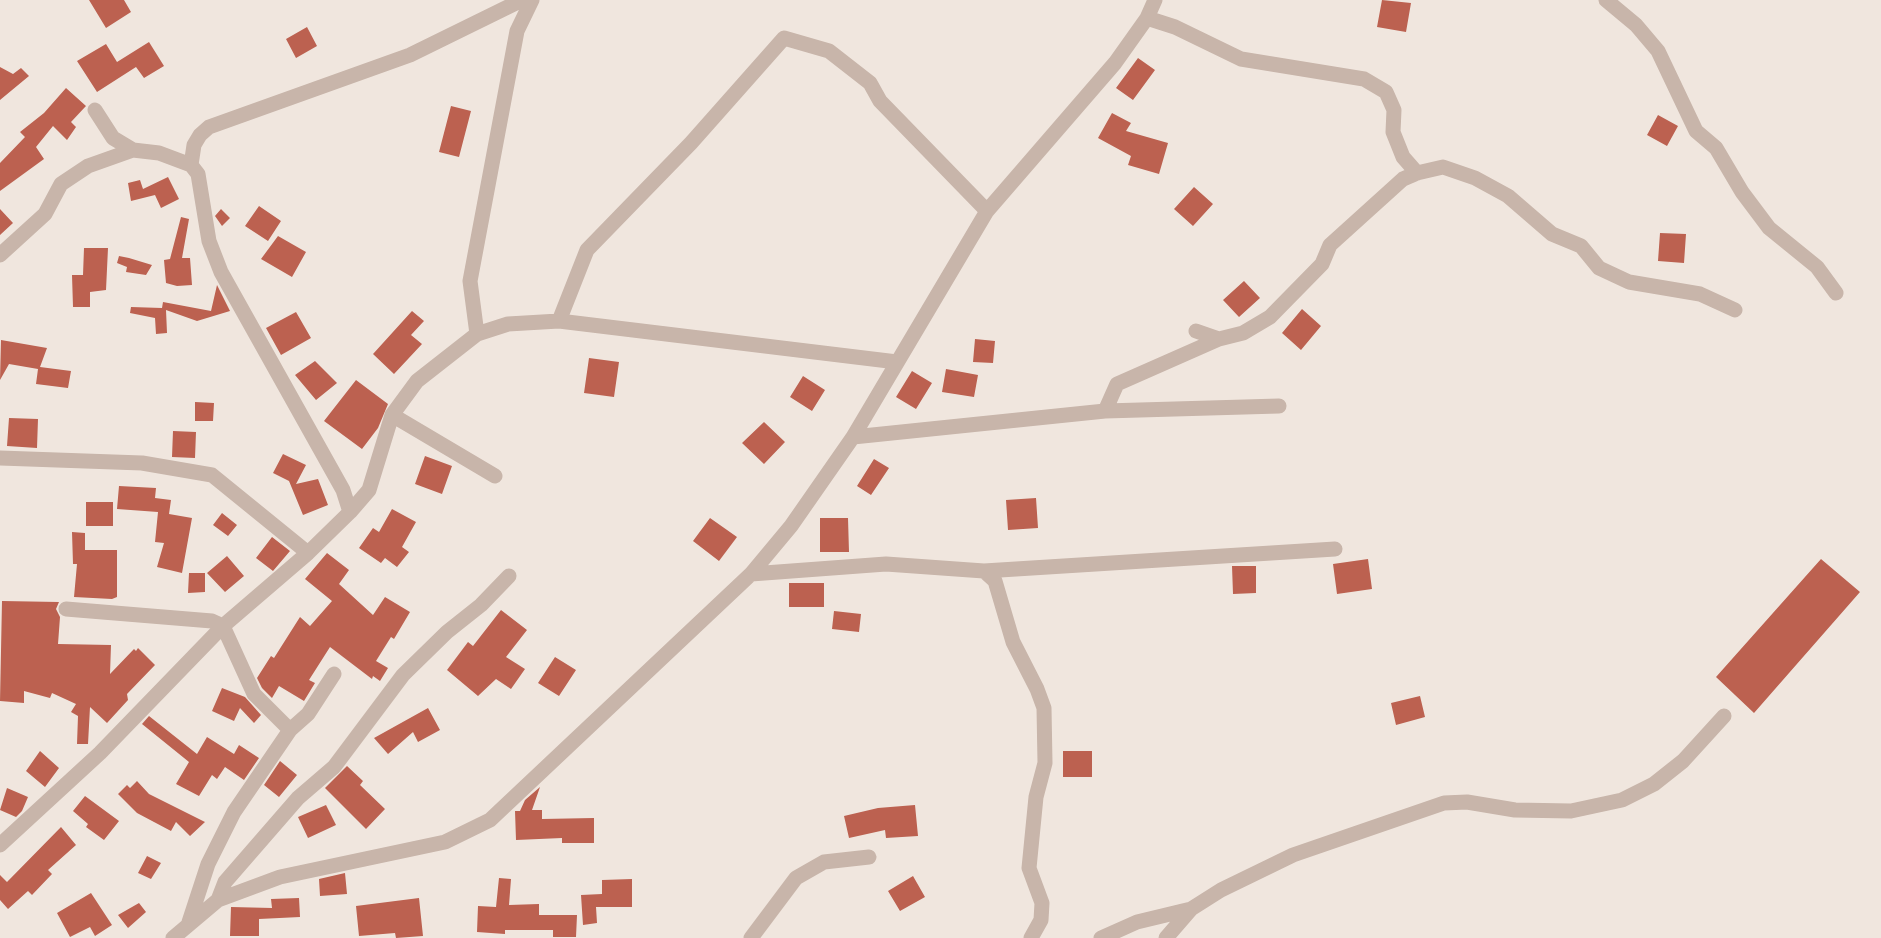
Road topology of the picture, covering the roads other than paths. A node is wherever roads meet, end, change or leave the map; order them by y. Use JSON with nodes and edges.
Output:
{"nodes":[{"id":1,"x":522,"y":0,"type":"edge"},
{"id":2,"x":532,"y":0,"type":"edge"},
{"id":3,"x":1155,"y":0,"type":"edge"},
{"id":4,"x":1606,"y":0,"type":"edge"},
{"id":5,"x":1147,"y":18,"type":"junction"},
{"id":6,"x":94,"y":110,"type":"dead end"},
{"id":7,"x":133,"y":150,"type":"junction"},
{"id":8,"x":191,"y":165,"type":"junction"},
{"id":9,"x":1417,"y":173,"type":"junction"},
{"id":10,"x":987,"y":211,"type":"junction"},
{"id":11,"x":0,"y":255,"type":"edge"},
{"id":12,"x":1836,"y":293,"type":"dead end"},
{"id":13,"x":1735,"y":310,"type":"dead end"},
{"id":14,"x":559,"y":321,"type":"junction"},
{"id":15,"x":1196,"y":331,"type":"dead end"},
{"id":16,"x":477,"y":334,"type":"junction"},
{"id":17,"x":1219,"y":339,"type":"junction"},
{"id":18,"x":897,"y":362,"type":"junction"},
{"id":19,"x":1279,"y":406,"type":"dead end"},
{"id":20,"x":1105,"y":411,"type":"junction"},
{"id":21,"x":392,"y":415,"type":"junction"},
{"id":22,"x":853,"y":437,"type":"junction"},
{"id":23,"x":0,"y":458,"type":"edge"},
{"id":24,"x":495,"y":476,"type":"dead end"},
{"id":25,"x":350,"y":512,"type":"junction"},
{"id":26,"x":1335,"y":549,"type":"dead end"},
{"id":27,"x":308,"y":552,"type":"junction"},
{"id":28,"x":984,"y":571,"type":"junction"},
{"id":29,"x":751,"y":574,"type":"junction"},
{"id":30,"x":509,"y":576,"type":"dead end"},
{"id":31,"x":66,"y":609,"type":"dead end"},
{"id":32,"x":223,"y":626,"type":"junction"},
{"id":33,"x":334,"y":674,"type":"dead end"},
{"id":34,"x":1724,"y":716,"type":"dead end"},
{"id":35,"x":290,"y":730,"type":"junction"},
{"id":36,"x":0,"y":845,"type":"edge"},
{"id":37,"x":869,"y":857,"type":"dead end"},
{"id":38,"x":218,"y":900,"type":"junction"},
{"id":39,"x":1191,"y":909,"type":"junction"},
{"id":40,"x":189,"y":922,"type":"junction"},
{"id":41,"x":172,"y":938,"type":"edge"},
{"id":42,"x":751,"y":938,"type":"edge"},
{"id":43,"x":1031,"y":938,"type":"edge"},
{"id":44,"x":1101,"y":938,"type":"edge"},
{"id":45,"x":1166,"y":938,"type":"edge"}],
"edges":[{"from":1,"to":8,"type":"street"},
{"from":2,"to":16,"type":"street"},
{"from":3,"to":5,"type":"street"},
{"from":4,"to":12,"type":"street"},
{"from":5,"to":9,"type":"street"},
{"from":5,"to":10,"type":"street"},
{"from":6,"to":7,"type":"street"},
{"from":7,"to":8,"type":"street"},
{"from":7,"to":11,"type":"street"},
{"from":8,"to":25,"type":"street"},
{"from":9,"to":13,"type":"street"},
{"from":9,"to":17,"type":"street"},
{"from":10,"to":14,"type":"street"},
{"from":10,"to":18,"type":"street"},
{"from":14,"to":16,"type":"street"},
{"from":14,"to":18,"type":"street"},
{"from":15,"to":17,"type":"street"},
{"from":16,"to":21,"type":"street"},
{"from":17,"to":20,"type":"street"},
{"from":18,"to":22,"type":"street"},
{"from":19,"to":20,"type":"street"},
{"from":20,"to":22,"type":"street"},
{"from":21,"to":24,"type":"street"},
{"from":21,"to":25,"type":"street"},
{"from":22,"to":29,"type":"street"},
{"from":23,"to":27,"type":"street"},
{"from":25,"to":27,"type":"street"},
{"from":26,"to":28,"type":"street"},
{"from":27,"to":32,"type":"street"},
{"from":28,"to":29,"type":"street"},
{"from":28,"to":43,"type":"street"},
{"from":29,"to":38,"type":"street"},
{"from":30,"to":38,"type":"street"},
{"from":31,"to":32,"type":"street"},
{"from":32,"to":35,"type":"street"},
{"from":32,"to":36,"type":"street"},
{"from":33,"to":35,"type":"street"},
{"from":34,"to":39,"type":"street"},
{"from":35,"to":40,"type":"street"},
{"from":37,"to":42,"type":"street"},
{"from":38,"to":40,"type":"street"},
{"from":39,"to":44,"type":"street"},
{"from":39,"to":45,"type":"street"},
{"from":40,"to":41,"type":"street"}]}
